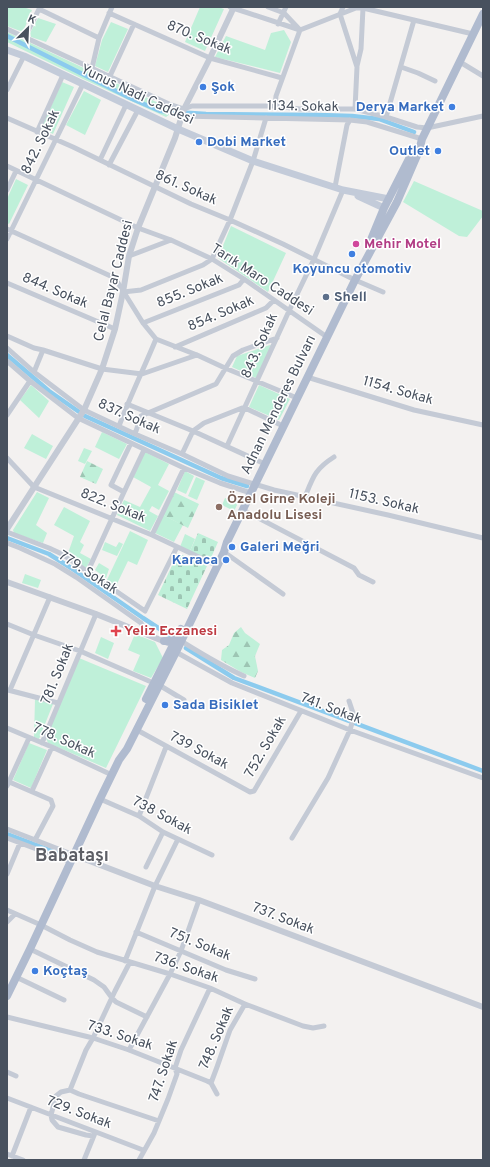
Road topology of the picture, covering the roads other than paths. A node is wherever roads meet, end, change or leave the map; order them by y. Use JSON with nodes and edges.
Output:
{"nodes":[{"id":1,"x":112,"y":7,"type":"edge"},
{"id":2,"x":232,"y":7,"type":"edge"},
{"id":3,"x":268,"y":7,"type":"edge"},
{"id":4,"x":286,"y":7,"type":"edge"},
{"id":5,"x":343,"y":7,"type":"edge"},
{"id":6,"x":39,"y":8,"type":"edge"},
{"id":7,"x":356,"y":8,"type":"edge"},
{"id":8,"x":363,"y":8,"type":"edge"},
{"id":9,"x":109,"y":13,"type":"junction"},
{"id":10,"x":284,"y":13,"type":"junction"},
{"id":11,"x":340,"y":14,"type":"junction"},
{"id":12,"x":483,"y":14,"type":"edge"},
{"id":13,"x":414,"y":20,"type":"junction"},
{"id":14,"x":134,"y":24,"type":"junction"},
{"id":15,"x":278,"y":24,"type":"junction"},
{"id":16,"x":7,"y":29,"type":"edge"},
{"id":17,"x":300,"y":30,"type":"junction"},
{"id":18,"x":473,"y":34,"type":"junction"},
{"id":19,"x":25,"y":37,"type":"junction"},
{"id":20,"x":99,"y":38,"type":"junction"},
{"id":21,"x":8,"y":49,"type":"edge"},
{"id":22,"x":24,"y":56,"type":"junction"},
{"id":23,"x":210,"y":58,"type":"junction"},
{"id":24,"x":460,"y":62,"type":"junction"},
{"id":25,"x":357,"y":67,"type":"junction"},
{"id":26,"x":401,"y":67,"type":"junction"},
{"id":27,"x":92,"y":68,"type":"junction"},
{"id":28,"x":63,"y":75,"type":"junction"},
{"id":29,"x":110,"y":76,"type":"junction"},
{"id":30,"x":483,"y":76,"type":"edge"},
{"id":31,"x":282,"y":78,"type":"junction"},
{"id":32,"x":435,"y":81,"type":"dead end"},
{"id":33,"x":83,"y":84,"type":"junction"},
{"id":34,"x":7,"y":90,"type":"edge"},
{"id":35,"x":126,"y":105,"type":"junction"},
{"id":36,"x":275,"y":106,"type":"junction"},
{"id":37,"x":355,"y":109,"type":"junction"},
{"id":38,"x":138,"y":110,"type":"junction"},
{"id":39,"x":183,"y":113,"type":"junction"},
{"id":40,"x":483,"y":116,"type":"edge"},
{"id":41,"x":386,"y":117,"type":"junction"},
{"id":42,"x":7,"y":118,"type":"edge"},
{"id":43,"x":266,"y":118,"type":"junction"},
{"id":44,"x":350,"y":120,"type":"junction"},
{"id":45,"x":427,"y":128,"type":"junction"},
{"id":46,"x":178,"y":129,"type":"junction"},
{"id":47,"x":37,"y":132,"type":"junction"},
{"id":48,"x":422,"y":139,"type":"junction"},
{"id":49,"x":56,"y":140,"type":"junction"},
{"id":50,"x":100,"y":160,"type":"junction"},
{"id":51,"x":253,"y":161,"type":"junction"},
{"id":52,"x":109,"y":165,"type":"junction"},
{"id":53,"x":7,"y":166,"type":"edge"},
{"id":54,"x":16,"y":171,"type":"junction"},
{"id":55,"x":35,"y":180,"type":"junction"},
{"id":56,"x":395,"y":186,"type":"junction"},
{"id":57,"x":155,"y":187,"type":"junction"},
{"id":58,"x":335,"y":187,"type":"junction"},
{"id":59,"x":7,"y":190,"type":"edge"},
{"id":60,"x":343,"y":190,"type":"junction"},
{"id":61,"x":374,"y":199,"type":"junction"},
{"id":62,"x":393,"y":201,"type":"junction"},
{"id":63,"x":388,"y":210,"type":"junction"},
{"id":64,"x":230,"y":220,"type":"junction"},
{"id":65,"x":378,"y":223,"type":"junction"},
{"id":66,"x":138,"y":228,"type":"junction"},
{"id":67,"x":9,"y":230,"type":"edge"},
{"id":68,"x":7,"y":239,"type":"edge"},
{"id":69,"x":171,"y":240,"type":"junction"},
{"id":70,"x":130,"y":256,"type":"junction"},
{"id":71,"x":212,"y":259,"type":"junction"},
{"id":72,"x":314,"y":259,"type":"junction"},
{"id":73,"x":244,"y":279,"type":"junction"},
{"id":74,"x":355,"y":280,"type":"junction"},
{"id":75,"x":7,"y":285,"type":"edge"},
{"id":76,"x":123,"y":292,"type":"junction"},
{"id":77,"x":383,"y":292,"type":"dead end"},
{"id":78,"x":274,"y":300,"type":"junction"},
{"id":79,"x":289,"y":311,"type":"junction"},
{"id":80,"x":143,"y":323,"type":"junction"},
{"id":81,"x":115,"y":329,"type":"junction"},
{"id":82,"x":7,"y":336,"type":"edge"},
{"id":83,"x":277,"y":338,"type":"junction"},
{"id":84,"x":327,"y":338,"type":"junction"},
{"id":85,"x":156,"y":339,"type":"junction"},
{"id":86,"x":175,"y":347,"type":"junction"},
{"id":87,"x":7,"y":348,"type":"edge"},
{"id":88,"x":43,"y":350,"type":"junction"},
{"id":89,"x":197,"y":355,"type":"junction"},
{"id":90,"x":7,"y":361,"type":"edge"},
{"id":91,"x":225,"y":368,"type":"junction"},
{"id":92,"x":102,"y":369,"type":"junction"},
{"id":93,"x":34,"y":372,"type":"junction"},
{"id":94,"x":142,"y":374,"type":"junction"},
{"id":95,"x":307,"y":377,"type":"junction"},
{"id":96,"x":30,"y":381,"type":"junction"},
{"id":97,"x":257,"y":381,"type":"junction"},
{"id":98,"x":297,"y":398,"type":"junction"},
{"id":99,"x":127,"y":404,"type":"junction"},
{"id":100,"x":245,"y":408,"type":"junction"},
{"id":101,"x":84,"y":410,"type":"junction"},
{"id":102,"x":148,"y":413,"type":"junction"},
{"id":103,"x":7,"y":415,"type":"edge"},
{"id":104,"x":78,"y":418,"type":"junction"},
{"id":105,"x":483,"y":425,"type":"edge"},
{"id":106,"x":119,"y":426,"type":"junction"},
{"id":107,"x":283,"y":426,"type":"junction"},
{"id":108,"x":194,"y":431,"type":"junction"},
{"id":109,"x":135,"y":434,"type":"junction"},
{"id":110,"x":131,"y":443,"type":"junction"},
{"id":111,"x":227,"y":446,"type":"junction"},
{"id":112,"x":144,"y":450,"type":"junction"},
{"id":113,"x":182,"y":454,"type":"junction"},
{"id":114,"x":334,"y":457,"type":"dead end"},
{"id":115,"x":7,"y":458,"type":"edge"},
{"id":116,"x":265,"y":464,"type":"junction"},
{"id":117,"x":184,"y":468,"type":"junction"},
{"id":118,"x":256,"y":484,"type":"junction"},
{"id":119,"x":34,"y":487,"type":"junction"},
{"id":120,"x":124,"y":492,"type":"junction"},
{"id":121,"x":251,"y":493,"type":"junction"},
{"id":122,"x":305,"y":497,"type":"junction"},
{"id":123,"x":243,"y":510,"type":"junction"},
{"id":124,"x":112,"y":519,"type":"junction"},
{"id":125,"x":7,"y":530,"type":"edge"},
{"id":126,"x":152,"y":535,"type":"junction"},
{"id":127,"x":483,"y":538,"type":"edge"},
{"id":128,"x":228,"y":542,"type":"junction"},
{"id":129,"x":7,"y":543,"type":"edge"},
{"id":130,"x":177,"y":547,"type":"junction"},
{"id":131,"x":224,"y":552,"type":"junction"},
{"id":132,"x":216,"y":565,"type":"junction"},
{"id":133,"x":88,"y":572,"type":"junction"},
{"id":134,"x":7,"y":582,"type":"edge"},
{"id":135,"x":373,"y":582,"type":"dead end"},
{"id":136,"x":283,"y":594,"type":"dead end"},
{"id":137,"x":50,"y":597,"type":"junction"},
{"id":138,"x":96,"y":614,"type":"junction"},
{"id":139,"x":7,"y":624,"type":"edge"},
{"id":140,"x":34,"y":635,"type":"junction"},
{"id":141,"x":148,"y":635,"type":"junction"},
{"id":142,"x":164,"y":641,"type":"joint"},
{"id":143,"x":176,"y":646,"type":"junction"},
{"id":144,"x":80,"y":650,"type":"junction"},
{"id":145,"x":244,"y":676,"type":"dead end"},
{"id":146,"x":149,"y":681,"type":"dead end"},
{"id":147,"x":159,"y":685,"type":"junction"},
{"id":148,"x":8,"y":690,"type":"edge"},
{"id":149,"x":184,"y":700,"type":"dead end"},
{"id":150,"x":349,"y":701,"type":"dead end"},
{"id":151,"x":58,"y":703,"type":"junction"},
{"id":152,"x":301,"y":711,"type":"junction"},
{"id":153,"x":7,"y":728,"type":"edge"},
{"id":154,"x":136,"y":730,"type":"junction"},
{"id":155,"x":350,"y":730,"type":"junction"},
{"id":156,"x":29,"y":738,"type":"junction"},
{"id":157,"x":42,"y":743,"type":"junction"},
{"id":158,"x":52,"y":747,"type":"junction"},
{"id":159,"x":166,"y":747,"type":"junction"},
{"id":160,"x":119,"y":760,"type":"junction"},
{"id":161,"x":112,"y":775,"type":"junction"},
{"id":162,"x":483,"y":778,"type":"edge"},
{"id":163,"x":8,"y":783,"type":"edge"},
{"id":164,"x":32,"y":791,"type":"junction"},
{"id":165,"x":250,"y":792,"type":"joint"},
{"id":166,"x":100,"y":799,"type":"junction"},
{"id":167,"x":138,"y":816,"type":"junction"},
{"id":168,"x":7,"y":829,"type":"edge"},
{"id":169,"x":163,"y":832,"type":"junction"},
{"id":170,"x":7,"y":838,"type":"edge"},
{"id":171,"x":292,"y":838,"type":"dead end"},
{"id":172,"x":178,"y":839,"type":"junction"},
{"id":173,"x":35,"y":840,"type":"junction"},
{"id":174,"x":20,"y":843,"type":"junction"},
{"id":175,"x":212,"y":855,"type":"dead end"},
{"id":176,"x":73,"y":858,"type":"junction"},
{"id":177,"x":146,"y":867,"type":"dead end"},
{"id":178,"x":7,"y":874,"type":"edge"},
{"id":179,"x":155,"y":886,"type":"junction"},
{"id":180,"x":199,"y":900,"type":"junction"},
{"id":181,"x":7,"y":910,"type":"edge"},
{"id":182,"x":15,"y":914,"type":"junction"},
{"id":183,"x":7,"y":922,"type":"edge"},
{"id":184,"x":41,"y":925,"type":"junction"},
{"id":185,"x":136,"y":932,"type":"junction"},
{"id":186,"x":30,"y":949,"type":"junction"},
{"id":187,"x":181,"y":951,"type":"junction"},
{"id":188,"x":128,"y":961,"type":"junction"},
{"id":189,"x":170,"y":974,"type":"junction"},
{"id":190,"x":16,"y":977,"type":"junction"},
{"id":191,"x":255,"y":979,"type":"dead end"},
{"id":192,"x":210,"y":988,"type":"junction"},
{"id":193,"x":7,"y":996,"type":"edge"},
{"id":194,"x":112,"y":998,"type":"junction"},
{"id":195,"x":64,"y":1000,"type":"dead end"},
{"id":196,"x":246,"y":1004,"type":"junction"},
{"id":197,"x":483,"y":1007,"type":"edge"},
{"id":198,"x":7,"y":1017,"type":"edge"},
{"id":199,"x":147,"y":1017,"type":"junction"},
{"id":200,"x":324,"y":1026,"type":"dead end"},
{"id":201,"x":93,"y":1038,"type":"junction"},
{"id":202,"x":129,"y":1050,"type":"junction"},
{"id":203,"x":175,"y":1068,"type":"junction"},
{"id":204,"x":7,"y":1072,"type":"edge"},
{"id":205,"x":16,"y":1076,"type":"dead end"},
{"id":206,"x":211,"y":1083,"type":"junction"},
{"id":207,"x":70,"y":1090,"type":"junction"},
{"id":208,"x":217,"y":1094,"type":"dead end"},
{"id":209,"x":7,"y":1098,"type":"edge"},
{"id":210,"x":31,"y":1107,"type":"junction"},
{"id":211,"x":51,"y":1114,"type":"junction"},
{"id":212,"x":159,"y":1121,"type":"junction"},
{"id":213,"x":94,"y":1133,"type":"junction"},
{"id":214,"x":143,"y":1150,"type":"junction"},
{"id":215,"x":10,"y":1155,"type":"edge"},
{"id":216,"x":24,"y":1160,"type":"edge"},
{"id":217,"x":84,"y":1160,"type":"edge"},
{"id":218,"x":138,"y":1160,"type":"edge"}],
"edges":[{"from":1,"to":9,"type":"street"},
{"from":2,"to":15,"type":"street"},
{"from":2,"to":23,"type":"street","name":"Celal Bayar Caddesi"},
{"from":3,"to":10,"type":"street"},
{"from":4,"to":10,"type":"street"},
{"from":5,"to":11,"type":"street"},
{"from":6,"to":19,"type":"street"},
{"from":6,"to":20,"type":"street"},
{"from":7,"to":8,"type":"street"},
{"from":7,"to":11,"type":"street"},
{"from":8,"to":13,"type":"street"},
{"from":8,"to":25,"type":"street"},
{"from":9,"to":14,"type":"street","name":"870. Sokak"},
{"from":9,"to":20,"type":"street"},
{"from":10,"to":15,"type":"street"},
{"from":10,"to":17,"type":"street"},
{"from":11,"to":17,"type":"street"},
{"from":11,"to":25,"type":"street"},
{"from":12,"to":18,"type":"main road","name":"Adnan Menderes Bulvarı"},
{"from":13,"to":18,"type":"street"},
{"from":13,"to":26,"type":"street"},
{"from":14,"to":23,"type":"street","name":"870. Sokak"},
{"from":14,"to":29,"type":"street"},
{"from":15,"to":17,"type":"street"},
{"from":16,"to":19,"type":"street"},
{"from":17,"to":31,"type":"street"},
{"from":18,"to":24,"type":"main road","name":"Adnan Menderes Bulvarı"},
{"from":19,"to":27,"type":"street"},
{"from":20,"to":27,"type":"street"},
{"from":21,"to":22,"type":"main road","name":"Yunus Nadi Caddesi"},
{"from":22,"to":28,"type":"main road","name":"Yunus Nadi Caddesi"},
{"from":22,"to":34,"type":"street"},
{"from":23,"to":31,"type":"street","name":"870. Sokak"},
{"from":23,"to":39,"type":"street","name":"Celal Bayar Caddesi"},
{"from":24,"to":30,"type":"street"},
{"from":24,"to":45,"type":"main road","name":"Adnan Menderes Bulvarı"},
{"from":25,"to":37,"type":"street"},
{"from":26,"to":32,"type":"street"},
{"from":26,"to":41,"type":"street"},
{"from":27,"to":29,"type":"street"},
{"from":28,"to":33,"type":"main road","name":"Yunus Nadi Caddesi"},
{"from":28,"to":47,"type":"street"},
{"from":29,"to":39,"type":"street"},
{"from":31,"to":36,"type":"street"},
{"from":33,"to":35,"type":"main road","name":"Yunus Nadi Caddesi"},
{"from":33,"to":49,"type":"street","name":"842. Sokak"},
{"from":35,"to":38,"type":"main road","name":"Yunus Nadi Caddesi"},
{"from":35,"to":50,"type":"street"},
{"from":36,"to":37,"type":"street"},
{"from":36,"to":39,"type":"street"},
{"from":37,"to":41,"type":"street"},
{"from":38,"to":46,"type":"main road","name":"Yunus Nadi Caddesi"},
{"from":38,"to":52,"type":"street"},
{"from":39,"to":43,"type":"street","name":"1134. Sokak"},
{"from":39,"to":46,"type":"street","name":"Celal Bayar Caddesi"},
{"from":40,"to":45,"type":"street"},
{"from":41,"to":45,"type":"street"},
{"from":42,"to":47,"type":"street","name":"861. Sokak"},
{"from":43,"to":44,"type":"street","name":"1134. Sokak"},
{"from":43,"to":51,"type":"street"},
{"from":44,"to":48,"type":"street","name":"1134. Sokak"},
{"from":44,"to":58,"type":"street"},
{"from":45,"to":48,"type":"main road","name":"Adnan Menderes Bulvarı"},
{"from":46,"to":51,"type":"main road","name":"Yunus Nadi Caddesi"},
{"from":46,"to":57,"type":"street","name":"Celal Bayar Caddesi"},
{"from":47,"to":49,"type":"street","name":"861. Sokak"},
{"from":48,"to":56,"type":"main road","name":"Adnan Menderes Bulvarı"},
{"from":48,"to":62,"type":"main road","name":"Adnan Menderes Bulvarı"},
{"from":49,"to":50,"type":"street","name":"861. Sokak"},
{"from":49,"to":55,"type":"street","name":"842. Sokak"},
{"from":50,"to":52,"type":"street","name":"861. Sokak"},
{"from":51,"to":58,"type":"main road","name":"Yunus Nadi Caddesi"},
{"from":51,"to":64,"type":"street"},
{"from":52,"to":57,"type":"street","name":"861. Sokak"},
{"from":53,"to":54,"type":"street","name":"Tarık Maro Caddesi"},
{"from":54,"to":55,"type":"street","name":"Tarık Maro Caddesi"},
{"from":54,"to":59,"type":"street"},
{"from":55,"to":66,"type":"street","name":"Tarık Maro Caddesi"},
{"from":55,"to":67,"type":"street","name":"842. Sokak"},
{"from":56,"to":61,"type":"main road"},
{"from":56,"to":62,"type":"main road","name":"Adnan Menderes Bulvarı"},
{"from":57,"to":64,"type":"street","name":"861. Sokak"},
{"from":57,"to":66,"type":"street","name":"Celal Bayar Caddesi"},
{"from":58,"to":60,"type":"main road","name":"Yunus Nadi Caddesi"},
{"from":60,"to":61,"type":"main road","name":"Yunus Nadi Caddesi"},
{"from":60,"to":72,"type":"street","name":"843. Sokak"},
{"from":61,"to":62,"type":"main road","name":"Yunus Nadi Caddesi"},
{"from":61,"to":63,"type":"main road","name":"Yunus Nadi Caddesi"},
{"from":61,"to":65,"type":"main road"},
{"from":62,"to":63,"type":"main road","name":"Adnan Menderes Bulvarı"},
{"from":63,"to":65,"type":"main road","name":"Adnan Menderes Bulvarı"},
{"from":63,"to":74,"type":"main road","name":"Adnan Menderes Bulvarı"},
{"from":64,"to":71,"type":"street"},
{"from":64,"to":72,"type":"street","name":"861. Sokak"},
{"from":65,"to":74,"type":"main road","name":"Adnan Menderes Bulvarı"},
{"from":66,"to":69,"type":"street","name":"Tarık Maro Caddesi"},
{"from":66,"to":70,"type":"street","name":"Celal Bayar Caddesi"},
{"from":67,"to":68,"type":"street","name":"842. Sokak"},
{"from":67,"to":76,"type":"street"},
{"from":69,"to":70,"type":"street"},
{"from":69,"to":71,"type":"street","name":"Tarık Maro Caddesi"},
{"from":70,"to":76,"type":"street","name":"Celal Bayar Caddesi"},
{"from":71,"to":73,"type":"street","name":"Tarık Maro Caddesi"},
{"from":71,"to":76,"type":"street"},
{"from":72,"to":74,"type":"street","name":"861. Sokak"},
{"from":72,"to":79,"type":"street","name":"843. Sokak"},
{"from":73,"to":78,"type":"street","name":"Tarık Maro Caddesi"},
{"from":73,"to":80,"type":"street","name":"855. Sokak"},
{"from":74,"to":77,"type":"street","name":"861. Sokak"},
{"from":74,"to":84,"type":"main road","name":"Adnan Menderes Bulvarı"},
{"from":75,"to":81,"type":"street","name":"844. Sokak"},
{"from":76,"to":80,"type":"street"},
{"from":76,"to":81,"type":"street","name":"Celal Bayar Caddesi"},
{"from":78,"to":79,"type":"street","name":"Tarık Maro Caddesi"},
{"from":78,"to":86,"type":"street","name":"854. Sokak"},
{"from":79,"to":83,"type":"street","name":"843. Sokak"},
{"from":79,"to":84,"type":"street","name":"Tarık Maro Caddesi"},
{"from":80,"to":85,"type":"street"},
{"from":81,"to":92,"type":"street","name":"Celal Bayar Caddesi"},
{"from":82,"to":88,"type":"street"},
{"from":83,"to":91,"type":"street"},
{"from":83,"to":97,"type":"street","name":"843. Sokak"},
{"from":84,"to":95,"type":"main road","name":"Adnan Menderes Bulvarı"},
{"from":85,"to":86,"type":"street"},
{"from":85,"to":94,"type":"street"},
{"from":86,"to":89,"type":"street"},
{"from":87,"to":93,"type":"street","name":"837. Sokak"},
{"from":88,"to":92,"type":"street"},
{"from":88,"to":93,"type":"street"},
{"from":89,"to":91,"type":"street"},
{"from":89,"to":94,"type":"street"},
{"from":90,"to":96,"type":"street","name":"837. Sokak"},
{"from":91,"to":97,"type":"street"},
{"from":91,"to":102,"type":"street"},
{"from":92,"to":94,"type":"street"},
{"from":92,"to":101,"type":"street","name":"Celal Bayar Caddesi"},
{"from":93,"to":101,"type":"street","name":"837. Sokak"},
{"from":94,"to":99,"type":"street"},
{"from":95,"to":98,"type":"main road","name":"Adnan Menderes Bulvarı"},
{"from":95,"to":105,"type":"street","name":"1154. Sokak"},
{"from":96,"to":103,"type":"street"},
{"from":96,"to":104,"type":"street","name":"837. Sokak"},
{"from":97,"to":98,"type":"street"},
{"from":97,"to":100,"type":"street","name":"843. Sokak"},
{"from":98,"to":107,"type":"main road","name":"Adnan Menderes Bulvarı"},
{"from":99,"to":102,"type":"street"},
{"from":99,"to":106,"type":"street"},
{"from":100,"to":107,"type":"street"},
{"from":100,"to":108,"type":"street"},
{"from":100,"to":111,"type":"street","name":"843. Sokak"},
{"from":101,"to":104,"type":"street","name":"Celal Bayar Caddesi"},
{"from":101,"to":106,"type":"street","name":"837. Sokak"},
{"from":102,"to":108,"type":"street"},
{"from":102,"to":109,"type":"street"},
{"from":104,"to":110,"type":"street","name":"837. Sokak"},
{"from":104,"to":119,"type":"street","name":"Celal Bayar Caddesi"},
{"from":106,"to":109,"type":"street","name":"837. Sokak"},
{"from":107,"to":116,"type":"main road","name":"Adnan Menderes Bulvarı"},
{"from":108,"to":111,"type":"street"},
{"from":108,"to":113,"type":"street"},
{"from":109,"to":113,"type":"street","name":"837. Sokak"},
{"from":110,"to":112,"type":"street","name":"837. Sokak"},
{"from":110,"to":120,"type":"street"},
{"from":111,"to":116,"type":"street"},
{"from":112,"to":117,"type":"street","name":"837. Sokak"},
{"from":112,"to":120,"type":"street"},
{"from":113,"to":118,"type":"street","name":"837. Sokak"},
{"from":114,"to":122,"type":"street"},
{"from":115,"to":119,"type":"street","name":"822. Sokak"},
{"from":116,"to":118,"type":"main road","name":"Adnan Menderes Bulvarı"},
{"from":117,"to":121,"type":"street","name":"837. Sokak"},
{"from":117,"to":126,"type":"street"},
{"from":118,"to":121,"type":"main road","name":"Adnan Menderes Bulvarı"},
{"from":118,"to":122,"type":"street","name":"1153. Sokak"},
{"from":119,"to":124,"type":"street","name":"822. Sokak"},
{"from":119,"to":125,"type":"street","name":"Celal Bayar Caddesi"},
{"from":120,"to":124,"type":"street"},
{"from":121,"to":123,"type":"main road","name":"Adnan Menderes Bulvarı"},
{"from":122,"to":127,"type":"street","name":"1153. Sokak"},
{"from":123,"to":128,"type":"main road","name":"Adnan Menderes Bulvarı"},
{"from":123,"to":135,"type":"street"},
{"from":124,"to":126,"type":"street","name":"822. Sokak"},
{"from":124,"to":133,"type":"street"},
{"from":125,"to":133,"type":"street"},
{"from":126,"to":130,"type":"street","name":"822. Sokak"},
{"from":128,"to":131,"type":"main road","name":"Adnan Menderes Bulvarı"},
{"from":128,"to":132,"type":"main road","name":"Adnan Menderes Bulvarı"},
{"from":129,"to":141,"type":"street","name":"779. Sokak"},
{"from":130,"to":132,"type":"street","name":"822. Sokak"},
{"from":130,"to":133,"type":"street"},
{"from":131,"to":132,"type":"main road","name":"Adnan Menderes Bulvarı"},
{"from":131,"to":136,"type":"street"},
{"from":132,"to":143,"type":"main road","name":"Adnan Menderes Bulvarı"},
{"from":134,"to":137,"type":"street"},
{"from":137,"to":138,"type":"street"},
{"from":137,"to":140,"type":"street"},
{"from":138,"to":141,"type":"street"},
{"from":138,"to":144,"type":"street","name":"781. Sokak"},
{"from":139,"to":140,"type":"street"},
{"from":140,"to":144,"type":"street"},
{"from":140,"to":148,"type":"street"},
{"from":141,"to":142,"type":"street"},
{"from":141,"to":143,"type":"street"},
{"from":142,"to":143,"type":"main road"},
{"from":143,"to":145,"type":"street"},
{"from":143,"to":147,"type":"main road","name":"Adnan Menderes Bulvarı"},
{"from":143,"to":152,"type":"street","name":"741. Sokak"},
{"from":143,"to":160,"type":"main road","name":"Adnan Menderes Bulvarı"},
{"from":144,"to":146,"type":"street"},
{"from":144,"to":151,"type":"street","name":"781. Sokak"},
{"from":147,"to":149,"type":"street"},
{"from":147,"to":154,"type":"main road","name":"Adnan Menderes Bulvarı"},
{"from":148,"to":151,"type":"street"},
{"from":150,"to":155,"type":"street"},
{"from":151,"to":157,"type":"street","name":"781. Sokak"},
{"from":152,"to":155,"type":"street","name":"741. Sokak"},
{"from":152,"to":165,"type":"street","name":"752. Sokak"},
{"from":153,"to":156,"type":"street","name":"778. Sokak"},
{"from":154,"to":159,"type":"street","name":"739 Sokak"},
{"from":154,"to":160,"type":"main road","name":"Adnan Menderes Bulvarı"},
{"from":155,"to":162,"type":"street","name":"741. Sokak"},
{"from":155,"to":171,"type":"street"},
{"from":156,"to":157,"type":"street","name":"778. Sokak"},
{"from":156,"to":163,"type":"street"},
{"from":157,"to":158,"type":"street","name":"778. Sokak"},
{"from":158,"to":161,"type":"street","name":"778. Sokak"},
{"from":158,"to":164,"type":"street"},
{"from":159,"to":165,"type":"street","name":"739 Sokak"},
{"from":159,"to":167,"type":"street"},
{"from":160,"to":161,"type":"main road","name":"Adnan Menderes Bulvarı"},
{"from":161,"to":166,"type":"main road","name":"Adnan Menderes Bulvarı"},
{"from":163,"to":164,"type":"street"},
{"from":164,"to":173,"type":"street"},
{"from":166,"to":167,"type":"street","name":"738 Sokak"},
{"from":166,"to":176,"type":"main road","name":"Adnan Menderes Bulvarı"},
{"from":167,"to":169,"type":"street","name":"738 Sokak"},
{"from":168,"to":173,"type":"street"},
{"from":169,"to":172,"type":"street","name":"738 Sokak"},
{"from":169,"to":177,"type":"street"},
{"from":170,"to":174,"type":"street"},
{"from":172,"to":175,"type":"street","name":"738 Sokak"},
{"from":172,"to":179,"type":"street"},
{"from":173,"to":176,"type":"street"},
{"from":174,"to":176,"type":"street"},
{"from":174,"to":178,"type":"street"},
{"from":176,"to":179,"type":"street","name":"737. Sokak"},
{"from":176,"to":184,"type":"main road","name":"Adnan Menderes Bulvarı"},
{"from":179,"to":180,"type":"street","name":"737. Sokak"},
{"from":179,"to":185,"type":"street"},
{"from":180,"to":187,"type":"street"},
{"from":180,"to":197,"type":"street","name":"737. Sokak"},
{"from":181,"to":182,"type":"street","name":"736. Sokak"},
{"from":182,"to":183,"type":"street"},
{"from":182,"to":184,"type":"street","name":"736. Sokak"},
{"from":184,"to":186,"type":"main road","name":"Adnan Menderes Bulvarı"},
{"from":184,"to":188,"type":"street","name":"736. Sokak"},
{"from":185,"to":187,"type":"street","name":"751. Sokak"},
{"from":185,"to":188,"type":"street"},
{"from":186,"to":190,"type":"main road","name":"Adnan Menderes Bulvarı"},
{"from":186,"to":194,"type":"street"},
{"from":187,"to":189,"type":"street"},
{"from":187,"to":191,"type":"street","name":"751. Sokak"},
{"from":188,"to":189,"type":"street","name":"736. Sokak"},
{"from":188,"to":194,"type":"street"},
{"from":189,"to":192,"type":"street","name":"736. Sokak"},
{"from":189,"to":199,"type":"street"},
{"from":190,"to":193,"type":"main road","name":"Adnan Menderes Bulvarı"},
{"from":190,"to":195,"type":"street"},
{"from":192,"to":196,"type":"street","name":"736. Sokak"},
{"from":192,"to":203,"type":"street","name":"747. Sokak"},
{"from":194,"to":199,"type":"street"},
{"from":194,"to":201,"type":"street"},
{"from":196,"to":200,"type":"street","name":"736. Sokak"},
{"from":196,"to":206,"type":"street","name":"748. Sokak"},
{"from":198,"to":201,"type":"street","name":"733. Sokak"},
{"from":199,"to":202,"type":"street"},
{"from":201,"to":202,"type":"street","name":"733. Sokak"},
{"from":201,"to":207,"type":"street"},
{"from":202,"to":203,"type":"street","name":"733. Sokak"},
{"from":203,"to":206,"type":"street","name":"733. Sokak"},
{"from":203,"to":212,"type":"street","name":"747. Sokak"},
{"from":204,"to":205,"type":"street"},
{"from":206,"to":208,"type":"street"},
{"from":207,"to":211,"type":"street"},
{"from":207,"to":212,"type":"street"},
{"from":209,"to":210,"type":"street","name":"729. Sokak"},
{"from":210,"to":211,"type":"street","name":"729. Sokak"},
{"from":210,"to":215,"type":"street"},
{"from":211,"to":213,"type":"street","name":"729. Sokak"},
{"from":211,"to":213,"type":"street"},
{"from":212,"to":214,"type":"street","name":"747. Sokak"},
{"from":213,"to":214,"type":"street","name":"729. Sokak"},
{"from":213,"to":217,"type":"street"},
{"from":214,"to":218,"type":"street","name":"747. Sokak"},
{"from":215,"to":216,"type":"street"}]}
